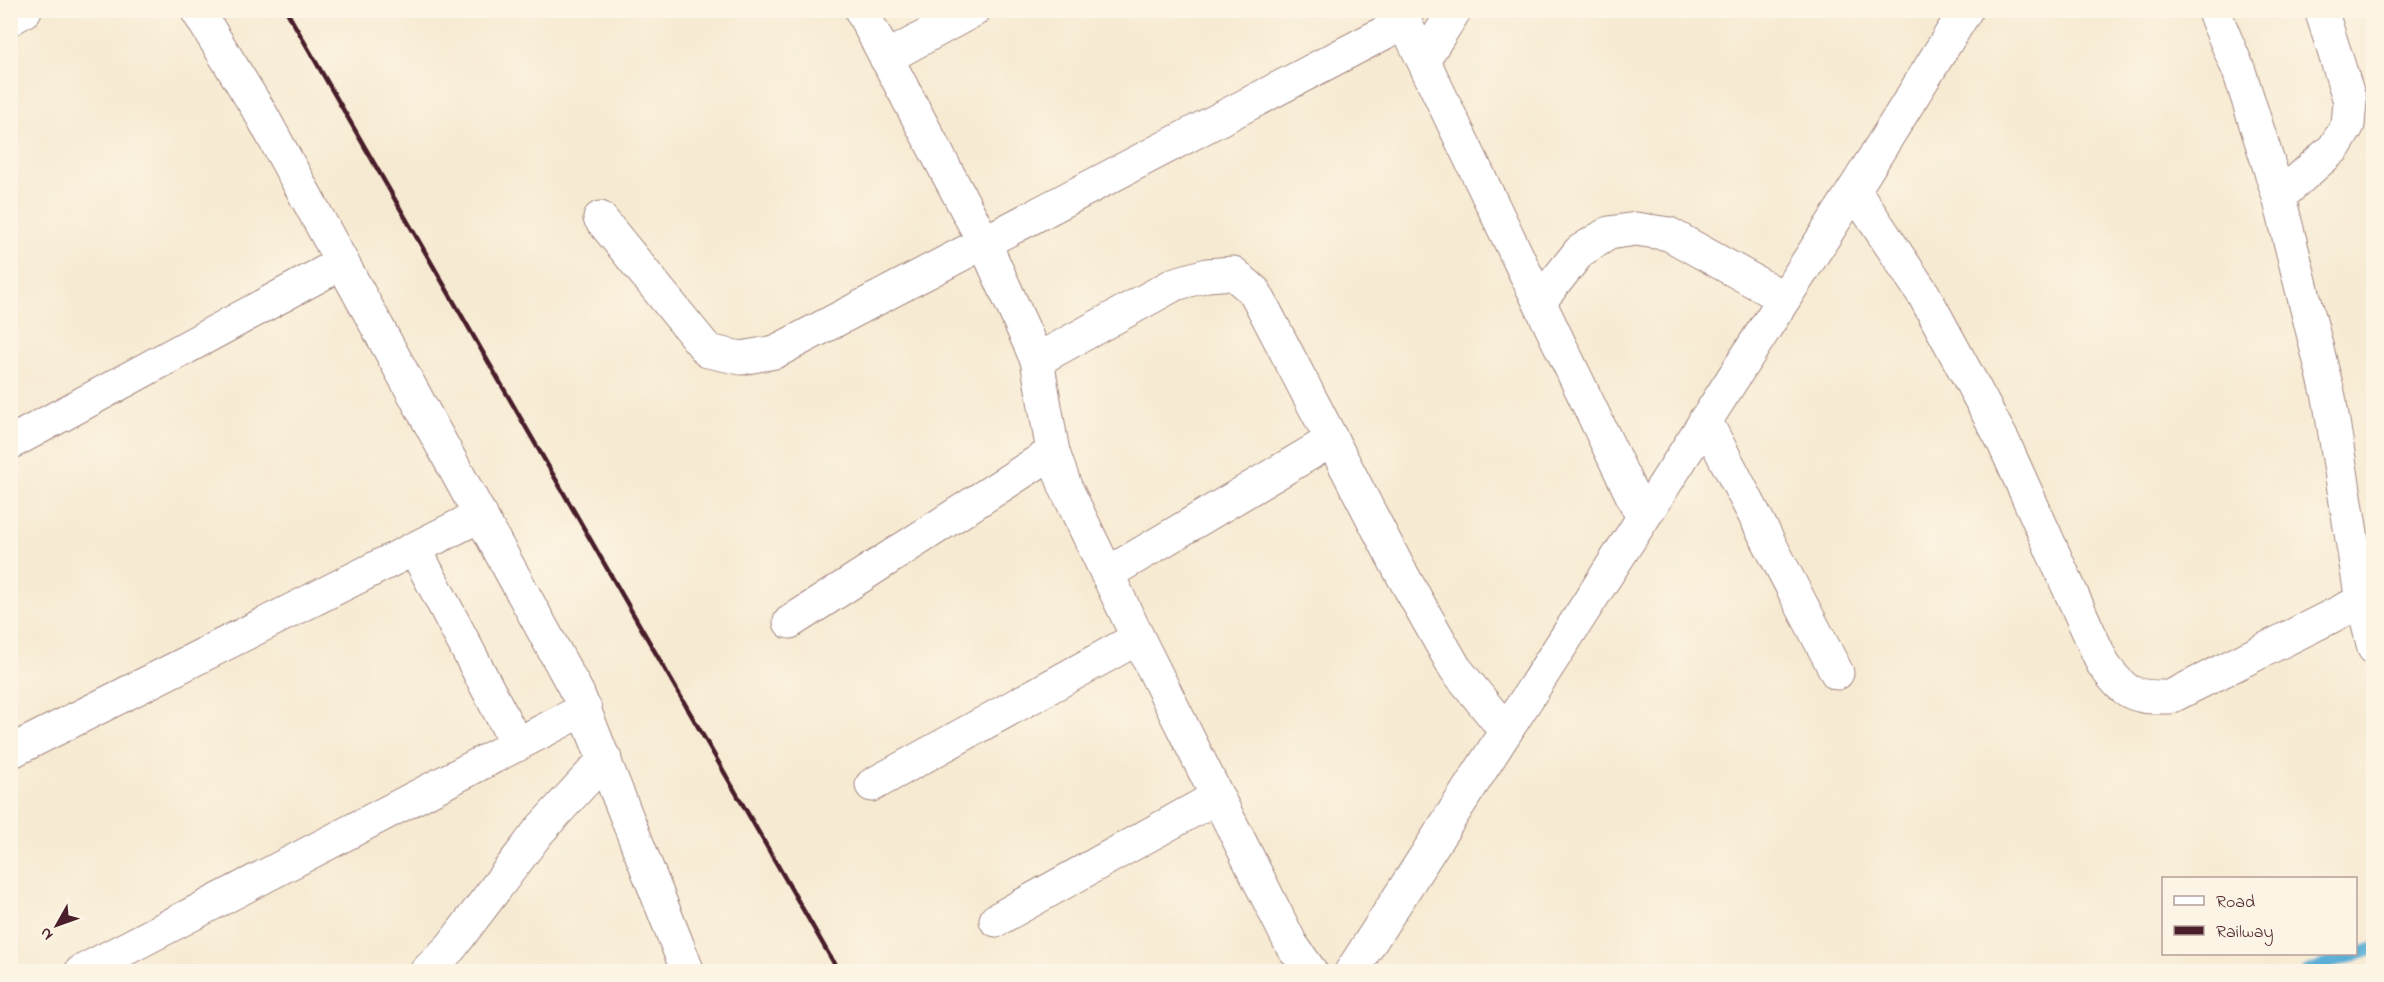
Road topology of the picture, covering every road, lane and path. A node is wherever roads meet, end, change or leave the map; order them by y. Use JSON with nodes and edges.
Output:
{"nodes":[{"id":1,"x":26,"y":10,"type":"edge"},
{"id":2,"x":197,"y":10,"type":"edge"},
{"id":3,"x":861,"y":10,"type":"edge"},
{"id":4,"x":974,"y":10,"type":"edge"},
{"id":5,"x":1455,"y":10,"type":"edge"},
{"id":6,"x":1966,"y":10,"type":"edge"},
{"id":7,"x":2213,"y":10,"type":"edge"},
{"id":8,"x":2321,"y":10,"type":"edge"},
{"id":9,"x":1402,"y":16,"type":"edge"},
{"id":10,"x":10,"y":19,"type":"edge"},
{"id":11,"x":886,"y":58,"type":"junction"},
{"id":12,"x":1424,"y":59,"type":"junction"},
{"id":13,"x":1854,"y":190,"type":"junction"},
{"id":14,"x":2279,"y":197,"type":"junction"},
{"id":15,"x":600,"y":218,"type":"dead end"},
{"id":16,"x":985,"y":244,"type":"junction"},
{"id":17,"x":342,"y":263,"type":"junction"},
{"id":18,"x":1784,"y":298,"type":"junction"},
{"id":19,"x":1540,"y":301,"type":"junction"},
{"id":20,"x":1037,"y":360,"type":"junction"},
{"id":21,"x":1705,"y":420,"type":"junction"},
{"id":22,"x":1332,"y":440,"type":"junction"},
{"id":23,"x":10,"y":443,"type":"edge"},
{"id":24,"x":1053,"y":452,"type":"junction"},
{"id":25,"x":481,"y":515,"type":"junction"},
{"id":26,"x":1643,"y":518,"type":"junction"},
{"id":27,"x":415,"y":549,"type":"junction"},
{"id":28,"x":1107,"y":574,"type":"junction"},
{"id":29,"x":2362,"y":601,"type":"junction"},
{"id":30,"x":790,"y":622,"type":"dead end"},
{"id":31,"x":1138,"y":638,"type":"junction"},
{"id":32,"x":2373,"y":648,"type":"edge"},
{"id":33,"x":1837,"y":673,"type":"dead end"},
{"id":34,"x":585,"y":709,"type":"junction"},
{"id":35,"x":1506,"y":732,"type":"junction"},
{"id":36,"x":517,"y":745,"type":"junction"},
{"id":37,"x":10,"y":752,"type":"edge"},
{"id":38,"x":605,"y":759,"type":"junction"},
{"id":39,"x":872,"y":785,"type":"dead end"},
{"id":40,"x":1217,"y":797,"type":"junction"},
{"id":41,"x":996,"y":920,"type":"dead end"},
{"id":42,"x":81,"y":972,"type":"edge"},
{"id":43,"x":426,"y":972,"type":"edge"},
{"id":44,"x":688,"y":972,"type":"edge"},
{"id":45,"x":1311,"y":972,"type":"edge"},
{"id":46,"x":1352,"y":972,"type":"edge"}],
"edges":[{"from":1,"to":10,"type":"street"},
{"from":2,"to":17,"type":"street"},
{"from":3,"to":11,"type":"street"},
{"from":4,"to":11,"type":"street"},
{"from":5,"to":12,"type":"street"},
{"from":6,"to":13,"type":"street"},
{"from":7,"to":14,"type":"street"},
{"from":8,"to":14,"type":"street"},
{"from":9,"to":12,"type":"street"},
{"from":9,"to":16,"type":"street"},
{"from":11,"to":16,"type":"street"},
{"from":12,"to":19,"type":"street"},
{"from":13,"to":18,"type":"street"},
{"from":13,"to":29,"type":"street"},
{"from":14,"to":29,"type":"street"},
{"from":15,"to":16,"type":"street"},
{"from":16,"to":20,"type":"street"},
{"from":17,"to":23,"type":"street"},
{"from":17,"to":25,"type":"street"},
{"from":18,"to":19,"type":"street"},
{"from":18,"to":21,"type":"street"},
{"from":19,"to":26,"type":"street"},
{"from":20,"to":22,"type":"street"},
{"from":20,"to":24,"type":"street"},
{"from":21,"to":26,"type":"street"},
{"from":21,"to":33,"type":"street"},
{"from":22,"to":28,"type":"street"},
{"from":22,"to":35,"type":"street"},
{"from":24,"to":28,"type":"street"},
{"from":24,"to":30,"type":"street"},
{"from":25,"to":27,"type":"street"},
{"from":25,"to":34,"type":"street"},
{"from":26,"to":35,"type":"street"},
{"from":27,"to":36,"type":"street"},
{"from":27,"to":37,"type":"street"},
{"from":28,"to":31,"type":"street"},
{"from":29,"to":32,"type":"street"},
{"from":31,"to":39,"type":"street"},
{"from":31,"to":40,"type":"street"},
{"from":34,"to":36,"type":"street"},
{"from":34,"to":38,"type":"street"},
{"from":35,"to":46,"type":"street"},
{"from":36,"to":42,"type":"street"},
{"from":38,"to":43,"type":"street"},
{"from":38,"to":44,"type":"street"},
{"from":40,"to":41,"type":"street"},
{"from":40,"to":45,"type":"street"}]}
